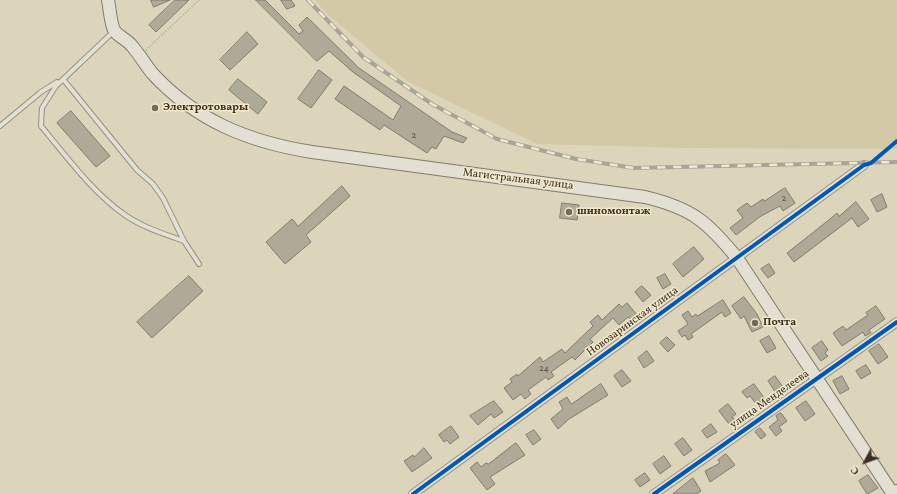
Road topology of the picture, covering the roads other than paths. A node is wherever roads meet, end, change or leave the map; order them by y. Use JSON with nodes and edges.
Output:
{"nodes":[{"id":1,"x":108,"y":0,"type":"edge"},
{"id":2,"x":114,"y":31,"type":"junction"},
{"id":3,"x":63,"y":79,"type":"junction"},
{"id":4,"x":0,"y":126,"type":"edge"},
{"id":5,"x":864,"y":165,"type":"dead end"},
{"id":6,"x":184,"y":241,"type":"junction"},
{"id":7,"x":737,"y":258,"type":"junction"},
{"id":8,"x":198,"y":264,"type":"dead end"},
{"id":9,"x":897,"y":322,"type":"edge"},
{"id":10,"x":818,"y":378,"type":"junction"},
{"id":11,"x":897,"y":491,"type":"edge"},
{"id":12,"x":413,"y":494,"type":"edge"},
{"id":13,"x":654,"y":494,"type":"edge"},
{"id":14,"x":893,"y":494,"type":"edge"}],
"edges":[{"from":1,"to":2,"type":"main road"},
{"from":2,"to":3,"type":"lane"},
{"from":2,"to":7,"type":"main road","name":"Магистральная улица"},
{"from":3,"to":4,"type":"lane"},
{"from":3,"to":6,"type":"lane"},
{"from":3,"to":6,"type":"lane"},
{"from":5,"to":7,"type":"street","name":"Новозаринская улица"},
{"from":6,"to":8,"type":"lane"},
{"from":7,"to":10,"type":"main road","name":"Магистральная улица"},
{"from":7,"to":12,"type":"street","name":"Новозаринская улица"},
{"from":9,"to":10,"type":"street","name":"улица Менделеева"},
{"from":10,"to":13,"type":"street","name":"улица Менделеева"},
{"from":10,"to":14,"type":"main road","name":"Магистральная улица"},
{"from":11,"to":14,"type":"main road"}]}
